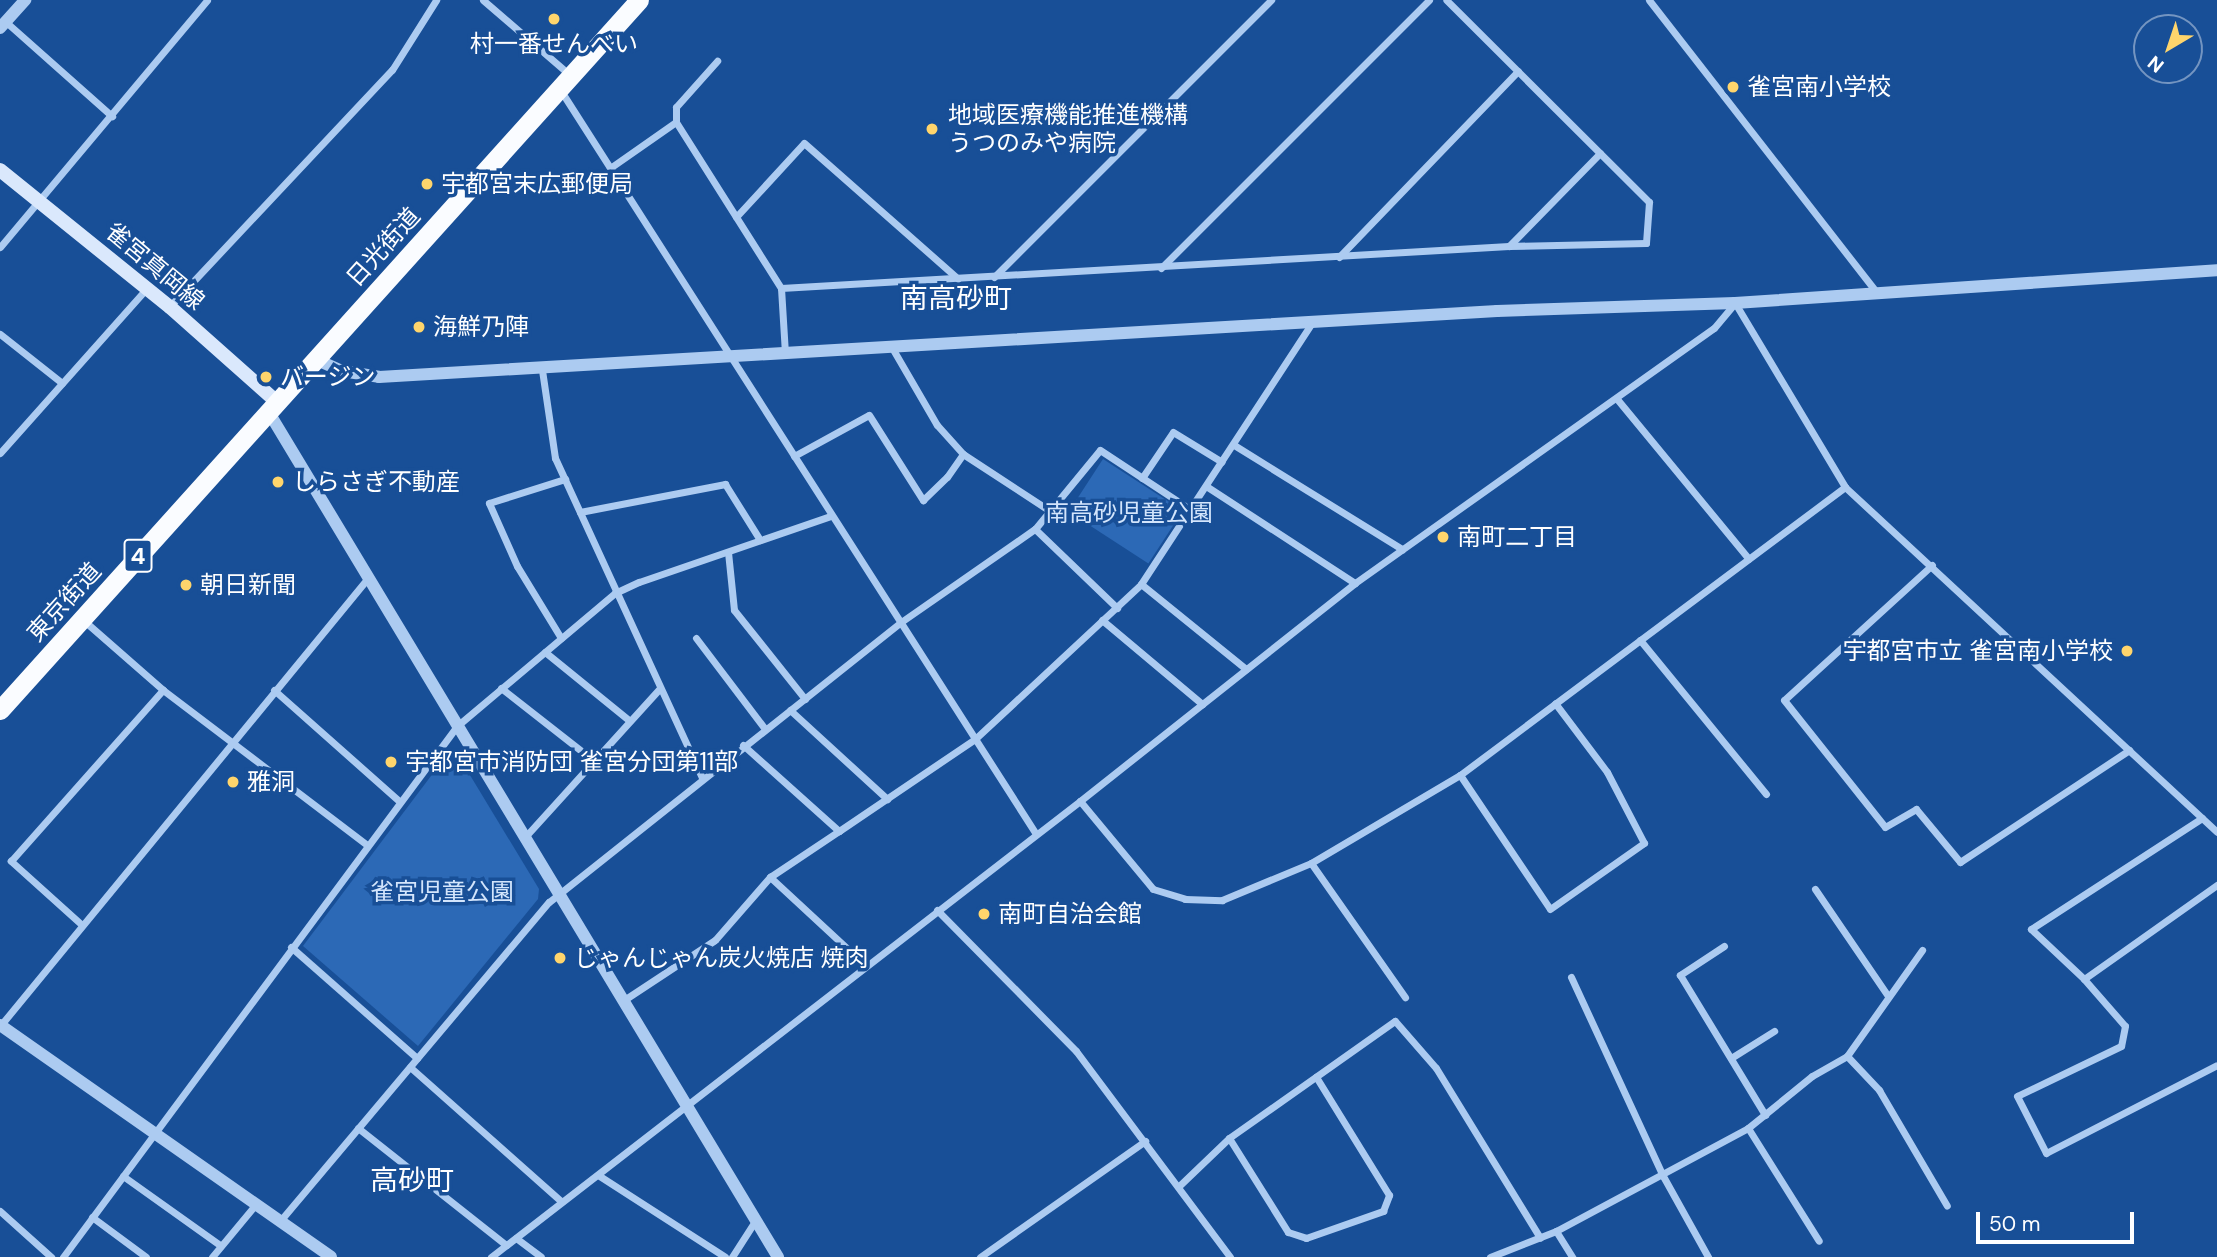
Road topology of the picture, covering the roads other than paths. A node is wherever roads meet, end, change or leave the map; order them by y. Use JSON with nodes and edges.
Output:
{"nodes":[{"id":1,"x":24,"y":0,"type":"edge"},
{"id":2,"x":207,"y":0,"type":"edge"},
{"id":3,"x":436,"y":0,"type":"edge"},
{"id":4,"x":483,"y":0,"type":"edge"},
{"id":5,"x":639,"y":0,"type":"edge"},
{"id":6,"x":1271,"y":0,"type":"edge"},
{"id":7,"x":1429,"y":0,"type":"edge"},
{"id":8,"x":1446,"y":0,"type":"edge"},
{"id":9,"x":1649,"y":0,"type":"edge"},
{"id":10,"x":3,"y":25,"type":"edge"},
{"id":11,"x":717,"y":61,"type":"dead end"},
{"id":12,"x":1518,"y":71,"type":"junction"},
{"id":13,"x":565,"y":82,"type":"junction"},
{"id":14,"x":112,"y":116,"type":"junction"},
{"id":15,"x":676,"y":122,"type":"junction"},
{"id":16,"x":1600,"y":153,"type":"junction"},
{"id":17,"x":610,"y":168,"type":"junction"},
{"id":18,"x":0,"y":170,"type":"edge"},
{"id":19,"x":41,"y":203,"type":"junction"},
{"id":20,"x":736,"y":217,"type":"junction"},
{"id":21,"x":1509,"y":246,"type":"junction"},
{"id":22,"x":0,"y":247,"type":"edge"},
{"id":23,"x":1339,"y":258,"type":"junction"},
{"id":24,"x":1161,"y":268,"type":"junction"},
{"id":25,"x":2217,"y":270,"type":"edge"},
{"id":26,"x":994,"y":277,"type":"junction"},
{"id":27,"x":958,"y":279,"type":"junction"},
{"id":28,"x":147,"y":288,"type":"junction"},
{"id":29,"x":780,"y":288,"type":"junction"},
{"id":30,"x":1877,"y":293,"type":"junction"},
{"id":31,"x":1735,"y":303,"type":"junction"},
{"id":32,"x":170,"y":307,"type":"junction"},
{"id":33,"x":1312,"y":323,"type":"junction"},
{"id":34,"x":0,"y":334,"type":"edge"},
{"id":35,"x":891,"y":345,"type":"junction"},
{"id":36,"x":785,"y":355,"type":"junction"},
{"id":37,"x":730,"y":358,"type":"junction"},
{"id":38,"x":315,"y":359,"type":"junction"},
{"id":39,"x":542,"y":370,"type":"junction"},
{"id":40,"x":62,"y":383,"type":"junction"},
{"id":41,"x":1617,"y":399,"type":"junction"},
{"id":42,"x":272,"y":407,"type":"junction"},
{"id":43,"x":1234,"y":444,"type":"junction"},
{"id":44,"x":0,"y":453,"type":"edge"},
{"id":45,"x":964,"y":454,"type":"junction"},
{"id":46,"x":794,"y":456,"type":"junction"},
{"id":47,"x":1222,"y":462,"type":"junction"},
{"id":48,"x":1142,"y":478,"type":"junction"},
{"id":49,"x":565,"y":479,"type":"junction"},
{"id":50,"x":1206,"y":486,"type":"junction"},
{"id":51,"x":1845,"y":487,"type":"junction"},
{"id":52,"x":1191,"y":510,"type":"junction"},
{"id":53,"x":1050,"y":511,"type":"junction"},
{"id":54,"x":580,"y":512,"type":"junction"},
{"id":55,"x":831,"y":516,"type":"junction"},
{"id":56,"x":1035,"y":529,"type":"junction"},
{"id":57,"x":760,"y":540,"type":"junction"},
{"id":58,"x":1402,"y":549,"type":"junction"},
{"id":59,"x":728,"y":552,"type":"junction"},
{"id":60,"x":1749,"y":559,"type":"junction"},
{"id":61,"x":1932,"y":565,"type":"junction"},
{"id":62,"x":368,"y":578,"type":"junction"},
{"id":63,"x":1355,"y":583,"type":"junction"},
{"id":64,"x":1141,"y":584,"type":"junction"},
{"id":65,"x":615,"y":593,"type":"junction"},
{"id":66,"x":1117,"y":608,"type":"junction"},
{"id":67,"x":82,"y":618,"type":"junction"},
{"id":68,"x":1102,"y":620,"type":"junction"},
{"id":69,"x":901,"y":622,"type":"junction"},
{"id":70,"x":561,"y":638,"type":"junction"},
{"id":71,"x":696,"y":638,"type":"dead end"},
{"id":72,"x":1640,"y":640,"type":"junction"},
{"id":73,"x":545,"y":652,"type":"junction"},
{"id":74,"x":1246,"y":669,"type":"junction"},
{"id":75,"x":501,"y":688,"type":"junction"},
{"id":76,"x":660,"y":688,"type":"junction"},
{"id":77,"x":163,"y":690,"type":"junction"},
{"id":78,"x":274,"y":690,"type":"junction"},
{"id":79,"x":805,"y":699,"type":"junction"},
{"id":80,"x":1555,"y":703,"type":"junction"},
{"id":81,"x":1202,"y":704,"type":"junction"},
{"id":82,"x":0,"y":710,"type":"edge"},
{"id":83,"x":790,"y":710,"type":"junction"},
{"id":84,"x":630,"y":721,"type":"junction"},
{"id":85,"x":457,"y":726,"type":"junction"},
{"id":86,"x":765,"y":729,"type":"junction"},
{"id":87,"x":975,"y":738,"type":"junction"},
{"id":88,"x":231,"y":743,"type":"junction"},
{"id":89,"x":743,"y":745,"type":"junction"},
{"id":90,"x":2129,"y":750,"type":"junction"},
{"id":91,"x":593,"y":761,"type":"junction"},
{"id":92,"x":1461,"y":775,"type":"junction"},
{"id":93,"x":702,"y":778,"type":"junction"},
{"id":94,"x":1766,"y":793,"type":"dead end"},
{"id":95,"x":887,"y":799,"type":"junction"},
{"id":96,"x":399,"y":801,"type":"junction"},
{"id":97,"x":1080,"y":801,"type":"junction"},
{"id":98,"x":2202,"y":818,"type":"junction"},
{"id":99,"x":839,"y":831,"type":"junction"},
{"id":100,"x":2217,"y":832,"type":"edge"},
{"id":101,"x":1036,"y":834,"type":"junction"},
{"id":102,"x":525,"y":837,"type":"junction"},
{"id":103,"x":366,"y":844,"type":"junction"},
{"id":104,"x":1311,"y":863,"type":"junction"},
{"id":105,"x":770,"y":877,"type":"junction"},
{"id":106,"x":2217,"y":885,"type":"edge"},
{"id":107,"x":1815,"y":889,"type":"dead end"},
{"id":108,"x":559,"y":893,"type":"junction"},
{"id":109,"x":937,"y":910,"type":"junction"},
{"id":110,"x":82,"y":925,"type":"junction"},
{"id":111,"x":1724,"y":946,"type":"dead end"},
{"id":112,"x":291,"y":947,"type":"junction"},
{"id":113,"x":1922,"y":950,"type":"dead end"},
{"id":114,"x":866,"y":966,"type":"junction"},
{"id":115,"x":1571,"y":977,"type":"dead end"},
{"id":116,"x":2084,"y":979,"type":"junction"},
{"id":117,"x":1888,"y":996,"type":"junction"},
{"id":118,"x":1405,"y":997,"type":"dead end"},
{"id":119,"x":624,"y":1000,"type":"junction"},
{"id":120,"x":0,"y":1025,"type":"edge"},
{"id":121,"x":1774,"y":1031,"type":"dead end"},
{"id":122,"x":1847,"y":1055,"type":"junction"},
{"id":123,"x":417,"y":1058,"type":"junction"},
{"id":124,"x":1731,"y":1058,"type":"junction"},
{"id":125,"x":2217,"y":1065,"type":"edge"},
{"id":126,"x":410,"y":1067,"type":"junction"},
{"id":127,"x":1316,"y":1077,"type":"junction"},
{"id":128,"x":689,"y":1105,"type":"junction"},
{"id":129,"x":1765,"y":1115,"type":"junction"},
{"id":130,"x":358,"y":1128,"type":"junction"},
{"id":131,"x":1748,"y":1128,"type":"junction"},
{"id":132,"x":155,"y":1132,"type":"junction"},
{"id":133,"x":1230,"y":1138,"type":"junction"},
{"id":134,"x":1146,"y":1141,"type":"junction"},
{"id":135,"x":598,"y":1175,"type":"junction"},
{"id":136,"x":123,"y":1176,"type":"junction"},
{"id":137,"x":1663,"y":1176,"type":"junction"},
{"id":138,"x":1179,"y":1186,"type":"junction"},
{"id":139,"x":562,"y":1202,"type":"junction"},
{"id":140,"x":256,"y":1204,"type":"junction"},
{"id":141,"x":1947,"y":1206,"type":"dead end"},
{"id":142,"x":0,"y":1211,"type":"edge"},
{"id":143,"x":92,"y":1217,"type":"junction"},
{"id":144,"x":280,"y":1221,"type":"junction"},
{"id":145,"x":755,"y":1221,"type":"junction"},
{"id":146,"x":1556,"y":1231,"type":"junction"},
{"id":147,"x":516,"y":1238,"type":"junction"},
{"id":148,"x":1540,"y":1238,"type":"junction"},
{"id":149,"x":1819,"y":1241,"type":"dead end"},
{"id":150,"x":506,"y":1245,"type":"junction"},
{"id":151,"x":221,"y":1246,"type":"junction"},
{"id":152,"x":51,"y":1257,"type":"edge"},
{"id":153,"x":63,"y":1257,"type":"edge"},
{"id":154,"x":146,"y":1257,"type":"edge"},
{"id":155,"x":212,"y":1257,"type":"edge"},
{"id":156,"x":331,"y":1257,"type":"edge"},
{"id":157,"x":491,"y":1257,"type":"edge"},
{"id":158,"x":541,"y":1257,"type":"edge"},
{"id":159,"x":725,"y":1257,"type":"edge"},
{"id":160,"x":732,"y":1257,"type":"edge"},
{"id":161,"x":778,"y":1257,"type":"edge"},
{"id":162,"x":980,"y":1257,"type":"edge"},
{"id":163,"x":1230,"y":1257,"type":"edge"},
{"id":164,"x":1490,"y":1257,"type":"edge"},
{"id":165,"x":1572,"y":1257,"type":"edge"},
{"id":166,"x":1708,"y":1257,"type":"edge"}],
"edges":[{"from":1,"to":10,"type":"street"},
{"from":2,"to":14,"type":"street"},
{"from":3,"to":32,"type":"street"},
{"from":4,"to":13,"type":"street"},
{"from":5,"to":13,"type":"highway","name":"日光街道","number":"4"},
{"from":6,"to":26,"type":"street"},
{"from":7,"to":24,"type":"street"},
{"from":8,"to":12,"type":"street"},
{"from":9,"to":30,"type":"street"},
{"from":10,"to":14,"type":"street"},
{"from":11,"to":15,"type":"street"},
{"from":12,"to":16,"type":"street"},
{"from":12,"to":23,"type":"street"},
{"from":13,"to":17,"type":"street"},
{"from":13,"to":38,"type":"highway","name":"日光街道","number":"4"},
{"from":14,"to":19,"type":"street"},
{"from":15,"to":17,"type":"street"},
{"from":15,"to":20,"type":"street"},
{"from":16,"to":21,"type":"street"},
{"from":16,"to":21,"type":"street"},
{"from":17,"to":37,"type":"street"},
{"from":18,"to":19,"type":"main road","name":"雀宮真岡線"},
{"from":19,"to":22,"type":"street"},
{"from":19,"to":28,"type":"main road","name":"雀宮真岡線"},
{"from":20,"to":27,"type":"street"},
{"from":20,"to":29,"type":"street"},
{"from":21,"to":23,"type":"street"},
{"from":23,"to":24,"type":"street"},
{"from":24,"to":26,"type":"street"},
{"from":25,"to":30,"type":"street"},
{"from":26,"to":27,"type":"street"},
{"from":27,"to":29,"type":"street"},
{"from":28,"to":32,"type":"main road","name":"雀宮真岡線"},
{"from":28,"to":40,"type":"street"},
{"from":29,"to":36,"type":"street"},
{"from":30,"to":31,"type":"street"},
{"from":31,"to":33,"type":"street"},
{"from":31,"to":41,"type":"street"},
{"from":31,"to":51,"type":"street"},
{"from":32,"to":42,"type":"main road","name":"雀宮真岡線"},
{"from":33,"to":35,"type":"street"},
{"from":33,"to":43,"type":"street"},
{"from":34,"to":40,"type":"street"},
{"from":35,"to":36,"type":"street"},
{"from":35,"to":45,"type":"street"},
{"from":36,"to":37,"type":"street"},
{"from":37,"to":39,"type":"street"},
{"from":37,"to":46,"type":"street"},
{"from":38,"to":39,"type":"street"},
{"from":38,"to":42,"type":"highway","name":"日光街道","number":"4"},
{"from":39,"to":49,"type":"street"},
{"from":40,"to":44,"type":"street"},
{"from":41,"to":58,"type":"street"},
{"from":41,"to":60,"type":"street"},
{"from":42,"to":62,"type":"street"},
{"from":42,"to":67,"type":"highway","name":"東京街道","number":"4"},
{"from":43,"to":47,"type":"street"},
{"from":43,"to":58,"type":"street"},
{"from":45,"to":46,"type":"street"},
{"from":45,"to":53,"type":"street"},
{"from":46,"to":55,"type":"street"},
{"from":47,"to":48,"type":"street"},
{"from":47,"to":50,"type":"street"},
{"from":48,"to":52,"type":"street"},
{"from":48,"to":53,"type":"street"},
{"from":49,"to":54,"type":"street"},
{"from":49,"to":70,"type":"street"},
{"from":50,"to":52,"type":"street"},
{"from":50,"to":63,"type":"street"},
{"from":51,"to":60,"type":"street"},
{"from":51,"to":61,"type":"street"},
{"from":52,"to":64,"type":"street"},
{"from":53,"to":56,"type":"street"},
{"from":54,"to":57,"type":"street"},
{"from":54,"to":65,"type":"street"},
{"from":55,"to":57,"type":"street"},
{"from":55,"to":69,"type":"street"},
{"from":56,"to":66,"type":"street"},
{"from":56,"to":69,"type":"street"},
{"from":57,"to":59,"type":"street"},
{"from":58,"to":63,"type":"street"},
{"from":59,"to":65,"type":"street"},
{"from":59,"to":79,"type":"street"},
{"from":60,"to":72,"type":"street"},
{"from":61,"to":90,"type":"street"},
{"from":61,"to":90,"type":"street"},
{"from":62,"to":78,"type":"street"},
{"from":62,"to":85,"type":"street"},
{"from":63,"to":74,"type":"street"},
{"from":64,"to":66,"type":"street"},
{"from":64,"to":74,"type":"street"},
{"from":65,"to":70,"type":"street"},
{"from":65,"to":76,"type":"street"},
{"from":66,"to":68,"type":"street"},
{"from":67,"to":77,"type":"street"},
{"from":67,"to":82,"type":"highway","name":"東京街道","number":"4"},
{"from":68,"to":81,"type":"street"},
{"from":68,"to":87,"type":"street"},
{"from":69,"to":79,"type":"street"},
{"from":69,"to":87,"type":"street"},
{"from":70,"to":73,"type":"street"},
{"from":71,"to":86,"type":"street"},
{"from":72,"to":80,"type":"street"},
{"from":72,"to":94,"type":"street"},
{"from":73,"to":75,"type":"street"},
{"from":73,"to":84,"type":"street"},
{"from":74,"to":81,"type":"street"},
{"from":75,"to":85,"type":"street"},
{"from":75,"to":91,"type":"street"},
{"from":76,"to":84,"type":"street"},
{"from":76,"to":93,"type":"street"},
{"from":77,"to":88,"type":"street"},
{"from":77,"to":110,"type":"street"},
{"from":78,"to":88,"type":"street"},
{"from":78,"to":96,"type":"street"},
{"from":79,"to":83,"type":"street"},
{"from":80,"to":92,"type":"street"},
{"from":80,"to":92,"type":"street"},
{"from":81,"to":97,"type":"street"},
{"from":83,"to":86,"type":"street"},
{"from":83,"to":95,"type":"street"},
{"from":84,"to":91,"type":"street"},
{"from":85,"to":96,"type":"street"},
{"from":85,"to":102,"type":"street"},
{"from":86,"to":89,"type":"street"},
{"from":87,"to":95,"type":"street"},
{"from":87,"to":101,"type":"street"},
{"from":88,"to":103,"type":"street"},
{"from":88,"to":110,"type":"street"},
{"from":89,"to":93,"type":"street"},
{"from":89,"to":99,"type":"street"},
{"from":90,"to":98,"type":"street"},
{"from":91,"to":102,"type":"street"},
{"from":92,"to":104,"type":"street"},
{"from":93,"to":108,"type":"street"},
{"from":95,"to":99,"type":"street"},
{"from":96,"to":103,"type":"street"},
{"from":97,"to":101,"type":"street"},
{"from":97,"to":104,"type":"street"},
{"from":98,"to":100,"type":"street"},
{"from":98,"to":116,"type":"street"},
{"from":99,"to":105,"type":"street"},
{"from":101,"to":109,"type":"street"},
{"from":102,"to":108,"type":"street"},
{"from":103,"to":112,"type":"street"},
{"from":104,"to":118,"type":"street"},
{"from":105,"to":114,"type":"street"},
{"from":105,"to":119,"type":"street"},
{"from":106,"to":116,"type":"street"},
{"from":107,"to":117,"type":"street"},
{"from":108,"to":119,"type":"street"},
{"from":108,"to":123,"type":"street"},
{"from":109,"to":114,"type":"street"},
{"from":109,"to":134,"type":"street"},
{"from":110,"to":120,"type":"street"},
{"from":111,"to":124,"type":"street"},
{"from":112,"to":123,"type":"street"},
{"from":112,"to":132,"type":"street"},
{"from":113,"to":117,"type":"street"},
{"from":114,"to":128,"type":"street"},
{"from":115,"to":137,"type":"street"},
{"from":116,"to":125,"type":"street"},
{"from":117,"to":122,"type":"street"},
{"from":119,"to":128,"type":"street"},
{"from":120,"to":132,"type":"street"},
{"from":121,"to":124,"type":"street"},
{"from":122,"to":129,"type":"street"},
{"from":122,"to":141,"type":"street"},
{"from":123,"to":126,"type":"street"},
{"from":124,"to":129,"type":"street"},
{"from":126,"to":130,"type":"street"},
{"from":126,"to":139,"type":"street"},
{"from":127,"to":133,"type":"street"},
{"from":127,"to":133,"type":"street"},
{"from":127,"to":148,"type":"street"},
{"from":128,"to":135,"type":"street"},
{"from":128,"to":145,"type":"street"},
{"from":129,"to":131,"type":"street"},
{"from":130,"to":144,"type":"street"},
{"from":130,"to":150,"type":"street"},
{"from":131,"to":137,"type":"street"},
{"from":131,"to":149,"type":"street"},
{"from":132,"to":136,"type":"street"},
{"from":132,"to":140,"type":"street"},
{"from":133,"to":138,"type":"street"},
{"from":134,"to":138,"type":"street"},
{"from":134,"to":162,"type":"street"},
{"from":135,"to":139,"type":"street"},
{"from":135,"to":159,"type":"street"},
{"from":136,"to":143,"type":"street"},
{"from":136,"to":151,"type":"street"},
{"from":137,"to":146,"type":"street"},
{"from":137,"to":166,"type":"street"},
{"from":138,"to":163,"type":"street"},
{"from":139,"to":147,"type":"street"},
{"from":140,"to":144,"type":"street"},
{"from":140,"to":151,"type":"street"},
{"from":142,"to":152,"type":"street"},
{"from":143,"to":153,"type":"street"},
{"from":143,"to":154,"type":"street"},
{"from":144,"to":156,"type":"street"},
{"from":145,"to":160,"type":"street"},
{"from":145,"to":161,"type":"street"},
{"from":146,"to":148,"type":"street"},
{"from":146,"to":165,"type":"street"},
{"from":147,"to":150,"type":"street"},
{"from":147,"to":158,"type":"street"},
{"from":148,"to":164,"type":"street"},
{"from":150,"to":157,"type":"street"},
{"from":151,"to":155,"type":"street"}]}
